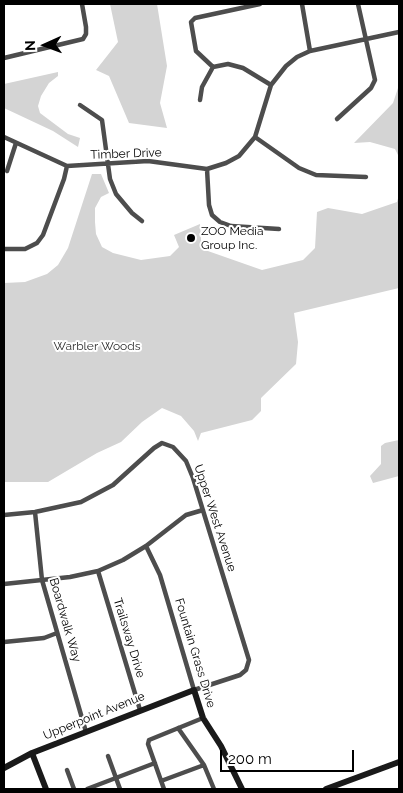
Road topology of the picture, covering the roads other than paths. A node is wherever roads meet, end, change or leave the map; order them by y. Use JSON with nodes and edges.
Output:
{"nodes":[{"id":1,"x":82,"y":4,"type":"edge"},
{"id":2,"x":260,"y":4,"type":"edge"},
{"id":3,"x":302,"y":4,"type":"edge"},
{"id":4,"x":358,"y":4,"type":"edge"},
{"id":5,"x":399,"y":32,"type":"edge"},
{"id":6,"x":365,"y":39,"type":"junction"},
{"id":7,"x":310,"y":50,"type":"junction"},
{"id":8,"x":4,"y":58,"type":"edge"},
{"id":9,"x":213,"y":67,"type":"junction"},
{"id":10,"x":271,"y":85,"type":"junction"},
{"id":11,"x":200,"y":100,"type":"dead end"},
{"id":12,"x":80,"y":104,"type":"dead end"},
{"id":13,"x":336,"y":119,"type":"dead end"},
{"id":14,"x":4,"y":137,"type":"edge"},
{"id":15,"x":255,"y":137,"type":"junction"},
{"id":16,"x":16,"y":143,"type":"junction"},
{"id":17,"x":106,"y":164,"type":"junction"},
{"id":18,"x":67,"y":166,"type":"junction"},
{"id":19,"x":207,"y":169,"type":"junction"},
{"id":20,"x":7,"y":171,"type":"dead end"},
{"id":21,"x":366,"y":177,"type":"dead end"},
{"id":22,"x":142,"y":221,"type":"dead end"},
{"id":23,"x":279,"y":229,"type":"dead end"},
{"id":24,"x":4,"y":249,"type":"edge"},
{"id":25,"x":203,"y":510,"type":"junction"},
{"id":26,"x":35,"y":512,"type":"junction"},
{"id":27,"x":4,"y":515,"type":"edge"},
{"id":28,"x":146,"y":546,"type":"junction"},
{"id":29,"x":98,"y":571,"type":"junction"},
{"id":30,"x":42,"y":580,"type":"junction"},
{"id":31,"x":4,"y":584,"type":"edge"},
{"id":32,"x":57,"y":633,"type":"junction"},
{"id":33,"x":4,"y":642,"type":"edge"},
{"id":34,"x":194,"y":690,"type":"junction"},
{"id":35,"x":140,"y":710,"type":"junction"},
{"id":36,"x":203,"y":718,"type":"junction"},
{"id":37,"x":178,"y":728,"type":"junction"},
{"id":38,"x":86,"y":732,"type":"junction"},
{"id":39,"x":32,"y":753,"type":"junction"},
{"id":40,"x":108,"y":756,"type":"dead end"},
{"id":41,"x":399,"y":762,"type":"edge"},
{"id":42,"x":155,"y":763,"type":"junction"},
{"id":43,"x":204,"y":764,"type":"junction"},
{"id":44,"x":4,"y":768,"type":"edge"},
{"id":45,"x":67,"y":770,"type":"dead end"},
{"id":46,"x":116,"y":778,"type":"junction"},
{"id":47,"x":161,"y":781,"type":"junction"},
{"id":48,"x":46,"y":789,"type":"edge"},
{"id":49,"x":74,"y":789,"type":"edge"},
{"id":50,"x":87,"y":789,"type":"edge"},
{"id":51,"x":120,"y":789,"type":"edge"},
{"id":52,"x":164,"y":789,"type":"edge"},
{"id":53,"x":214,"y":789,"type":"edge"},
{"id":54,"x":242,"y":789,"type":"edge"},
{"id":55,"x":326,"y":789,"type":"edge"}],
"edges":[{"from":1,"to":8,"type":"street"},
{"from":2,"to":9,"type":"street"},
{"from":3,"to":7,"type":"street"},
{"from":4,"to":6,"type":"street"},
{"from":5,"to":6,"type":"street","name":"Timber Drive"},
{"from":6,"to":7,"type":"street","name":"Timber Drive"},
{"from":6,"to":13,"type":"street"},
{"from":7,"to":10,"type":"street","name":"Timber Drive"},
{"from":9,"to":10,"type":"street"},
{"from":9,"to":11,"type":"street"},
{"from":10,"to":15,"type":"street","name":"Timber Drive"},
{"from":12,"to":17,"type":"street"},
{"from":14,"to":16,"type":"street","name":"Timber Drive"},
{"from":15,"to":19,"type":"street","name":"Timber Drive"},
{"from":15,"to":21,"type":"street"},
{"from":16,"to":18,"type":"street","name":"Timber Drive"},
{"from":16,"to":20,"type":"street"},
{"from":17,"to":18,"type":"street","name":"Timber Drive"},
{"from":17,"to":19,"type":"street","name":"Timber Drive"},
{"from":17,"to":22,"type":"street"},
{"from":18,"to":24,"type":"street"},
{"from":19,"to":23,"type":"street"},
{"from":25,"to":26,"type":"street","name":"Upper West Avenue"},
{"from":25,"to":28,"type":"street"},
{"from":25,"to":34,"type":"street","name":"Upper West Avenue"},
{"from":26,"to":27,"type":"street","name":"Upper West Avenue"},
{"from":26,"to":30,"type":"street","name":"Boardwalk Way"},
{"from":28,"to":29,"type":"street"},
{"from":28,"to":34,"type":"street","name":"Fountain Grass Drive"},
{"from":29,"to":30,"type":"street"},
{"from":29,"to":35,"type":"street","name":"Trailsway Drive"},
{"from":30,"to":31,"type":"street"},
{"from":30,"to":32,"type":"street","name":"Boardwalk Way"},
{"from":32,"to":33,"type":"street"},
{"from":32,"to":38,"type":"street","name":"Boardwalk Way"},
{"from":34,"to":35,"type":"street","name":"Upperpoint Avenue"},
{"from":34,"to":36,"type":"street","name":"Fountain Grass Drive"},
{"from":35,"to":38,"type":"street","name":"Upperpoint Avenue"},
{"from":36,"to":37,"type":"street"},
{"from":36,"to":54,"type":"street","name":"Fountain Grass Drive"},
{"from":37,"to":42,"type":"street"},
{"from":37,"to":43,"type":"street"},
{"from":38,"to":39,"type":"street","name":"Upperpoint Avenue"},
{"from":39,"to":44,"type":"street","name":"Upperpoint Avenue"},
{"from":39,"to":48,"type":"street"},
{"from":40,"to":46,"type":"street"},
{"from":41,"to":55,"type":"street"},
{"from":42,"to":46,"type":"street"},
{"from":42,"to":47,"type":"street"},
{"from":43,"to":47,"type":"street"},
{"from":43,"to":53,"type":"street"},
{"from":45,"to":49,"type":"street"},
{"from":46,"to":50,"type":"street"},
{"from":46,"to":51,"type":"street"},
{"from":47,"to":52,"type":"street"}]}
